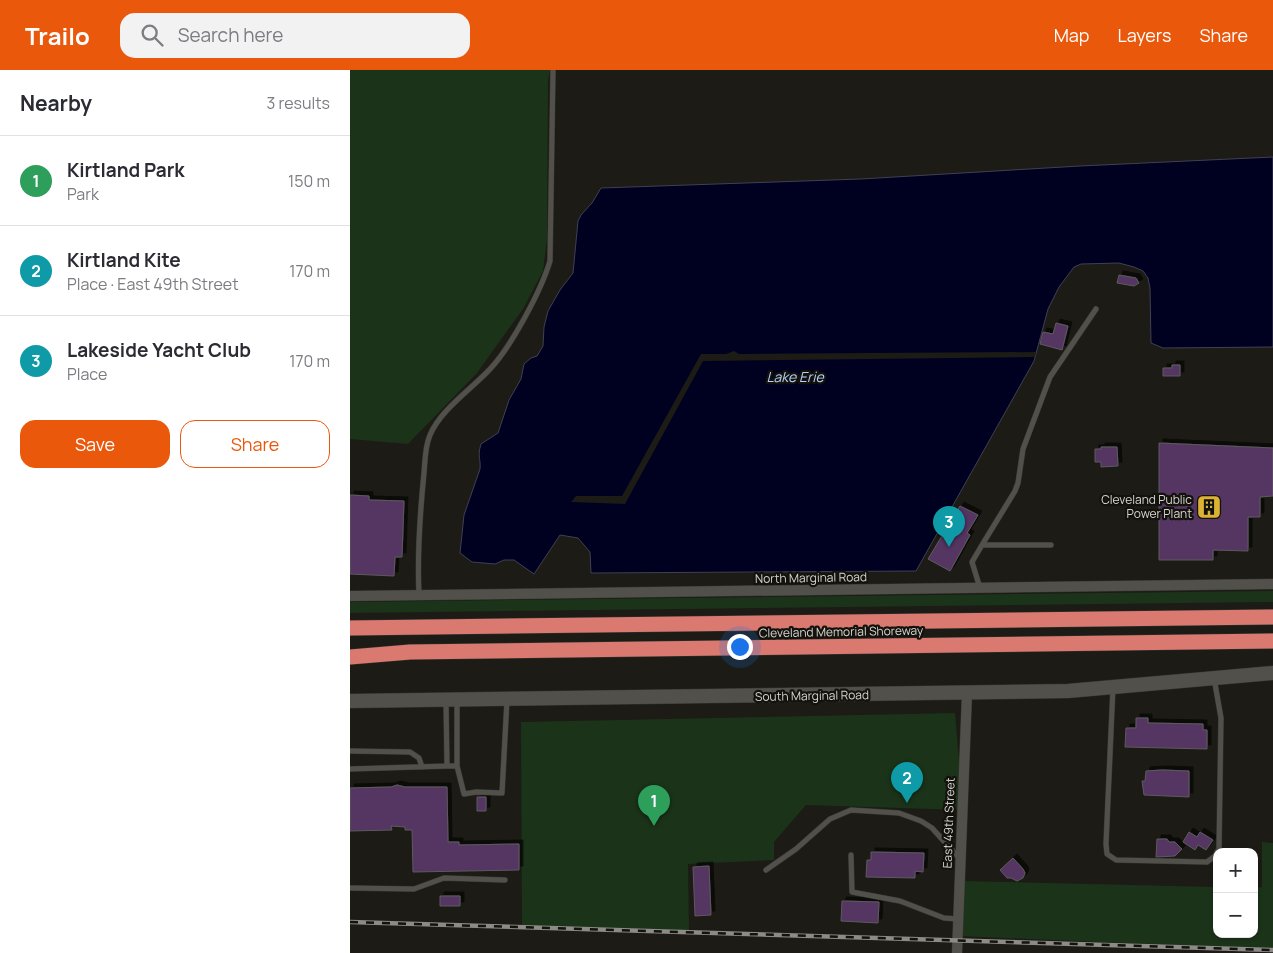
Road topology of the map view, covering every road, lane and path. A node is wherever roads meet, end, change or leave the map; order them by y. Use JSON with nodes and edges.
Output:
{"nodes":[{"id":1,"x":553,"y":70,"type":"edge"},
{"id":2,"x":1096,"y":309,"type":"dead end"},
{"id":3,"x":982,"y":545,"type":"junction"},
{"id":4,"x":1051,"y":545,"type":"dead end"},
{"id":5,"x":1273,"y":584,"type":"edge"},
{"id":6,"x":980,"y":588,"type":"junction"},
{"id":7,"x":418,"y":595,"type":"junction"},
{"id":8,"x":350,"y":596,"type":"edge"},
{"id":9,"x":1273,"y":617,"type":"edge"},
{"id":10,"x":350,"y":628,"type":"edge"},
{"id":11,"x":1273,"y":641,"type":"edge"},
{"id":12,"x":350,"y":652,"type":"edge"},
{"id":13,"x":410,"y":652,"type":"junction"},
{"id":14,"x":350,"y":657,"type":"edge"},
{"id":15,"x":1273,"y":673,"type":"edge"},
{"id":16,"x":1214,"y":678,"type":"junction"},
{"id":17,"x":1112,"y":687,"type":"junction"},
{"id":18,"x":966,"y":694,"type":"junction"},
{"id":19,"x":452,"y":700,"type":"junction"},
{"id":20,"x":507,"y":700,"type":"junction"},
{"id":21,"x":350,"y":701,"type":"edge"},
{"id":22,"x":350,"y":751,"type":"edge"},
{"id":23,"x":447,"y":766,"type":"junction"},
{"id":24,"x":457,"y":766,"type":"junction"},
{"id":25,"x":422,"y":767,"type":"junction"},
{"id":26,"x":350,"y":768,"type":"edge"},
{"id":27,"x":1218,"y":848,"type":"edge"},
{"id":28,"x":851,"y":854,"type":"dead end"},
{"id":29,"x":1213,"y":858,"type":"edge"},
{"id":30,"x":960,"y":859,"type":"junction"},
{"id":31,"x":766,"y":870,"type":"dead end"},
{"id":32,"x":504,"y":880,"type":"dead end"},
{"id":33,"x":350,"y":888,"type":"edge"},
{"id":34,"x":958,"y":919,"type":"junction"},
{"id":35,"x":957,"y":953,"type":"edge"}],
"edges":[{"from":1,"to":7,"type":"lane"},
{"from":2,"to":3,"type":"lane"},
{"from":3,"to":4,"type":"lane"},
{"from":3,"to":6,"type":"lane"},
{"from":5,"to":6,"type":"street","name":"North Marginal Road"},
{"from":6,"to":7,"type":"street","name":"North Marginal Road"},
{"from":7,"to":8,"type":"street","name":"North Marginal Road"},
{"from":9,"to":10,"type":"highway","name":"Cleveland Memorial Shoreway"},
{"from":11,"to":13,"type":"highway","name":"Cleveland Memorial Shoreway"},
{"from":12,"to":13,"type":"highway"},
{"from":13,"to":14,"type":"highway","name":"Cleveland Memorial Shoreway"},
{"from":15,"to":16,"type":"street","name":"South Marginal Road"},
{"from":16,"to":17,"type":"street","name":"South Marginal Road"},
{"from":16,"to":27,"type":"lane"},
{"from":17,"to":18,"type":"street","name":"South Marginal Road"},
{"from":17,"to":29,"type":"lane"},
{"from":18,"to":20,"type":"street","name":"South Marginal Road"},
{"from":18,"to":30,"type":"street","name":"East 49th Street"},
{"from":19,"to":20,"type":"street","name":"South Marginal Road"},
{"from":19,"to":21,"type":"street","name":"South Marginal Road"},
{"from":19,"to":23,"type":"lane"},
{"from":19,"to":24,"type":"lane"},
{"from":20,"to":24,"type":"lane"},
{"from":22,"to":25,"type":"lane"},
{"from":23,"to":24,"type":"lane"},
{"from":23,"to":25,"type":"lane"},
{"from":25,"to":26,"type":"lane"},
{"from":28,"to":34,"type":"lane"},
{"from":30,"to":31,"type":"lane"},
{"from":30,"to":34,"type":"street","name":"East 49th Street"},
{"from":32,"to":33,"type":"lane"},
{"from":34,"to":35,"type":"street","name":"East 49th Street"}]}
